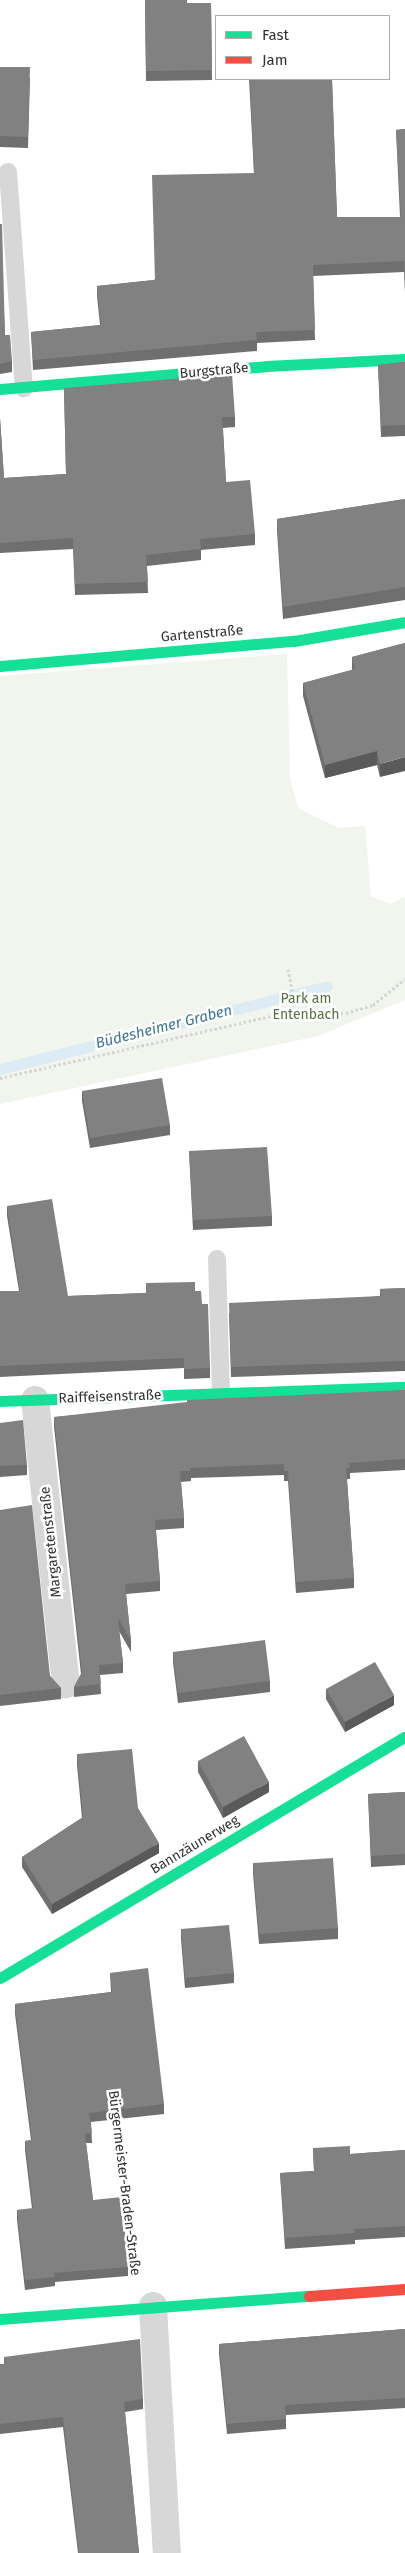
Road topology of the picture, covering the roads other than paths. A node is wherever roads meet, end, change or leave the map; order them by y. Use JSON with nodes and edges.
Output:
{"nodes":[{"id":1,"x":8,"y":172,"type":"dead end"},
{"id":2,"x":405,"y":359,"type":"edge"},
{"id":3,"x":24,"y":388,"type":"junction"},
{"id":4,"x":0,"y":389,"type":"edge"},
{"id":5,"x":405,"y":622,"type":"edge"},
{"id":6,"x":0,"y":666,"type":"edge"},
{"id":7,"x":217,"y":1259,"type":"dead end"},
{"id":8,"x":405,"y":1387,"type":"edge"},
{"id":9,"x":221,"y":1394,"type":"junction"},
{"id":10,"x":35,"y":1400,"type":"junction"},
{"id":11,"x":0,"y":1401,"type":"edge"},
{"id":12,"x":66,"y":1684,"type":"dead end"},
{"id":13,"x":405,"y":1737,"type":"edge"},
{"id":14,"x":0,"y":1978,"type":"edge"},
{"id":15,"x":405,"y":2289,"type":"edge"},
{"id":16,"x":146,"y":2306,"type":"junction"},
{"id":17,"x":0,"y":2319,"type":"edge"},
{"id":18,"x":167,"y":2553,"type":"edge"}],
"edges":[{"from":1,"to":3,"type":"lane"},
{"from":2,"to":3,"type":"street","name":"Burgstraße"},
{"from":3,"to":4,"type":"street","name":"Burgstraße"},
{"from":5,"to":6,"type":"street","name":"Gartenstraße"},
{"from":7,"to":9,"type":"lane"},
{"from":8,"to":9,"type":"street","name":"Raiffeisenstraße"},
{"from":9,"to":10,"type":"street","name":"Raiffeisenstraße"},
{"from":10,"to":11,"type":"street","name":"Raiffeisenstraße"},
{"from":10,"to":12,"type":"street","name":"Margaretenstraße"},
{"from":13,"to":14,"type":"street","name":"Bannzäunerweg"},
{"from":15,"to":16,"type":"street"},
{"from":16,"to":17,"type":"street"},
{"from":16,"to":18,"type":"street"}]}
